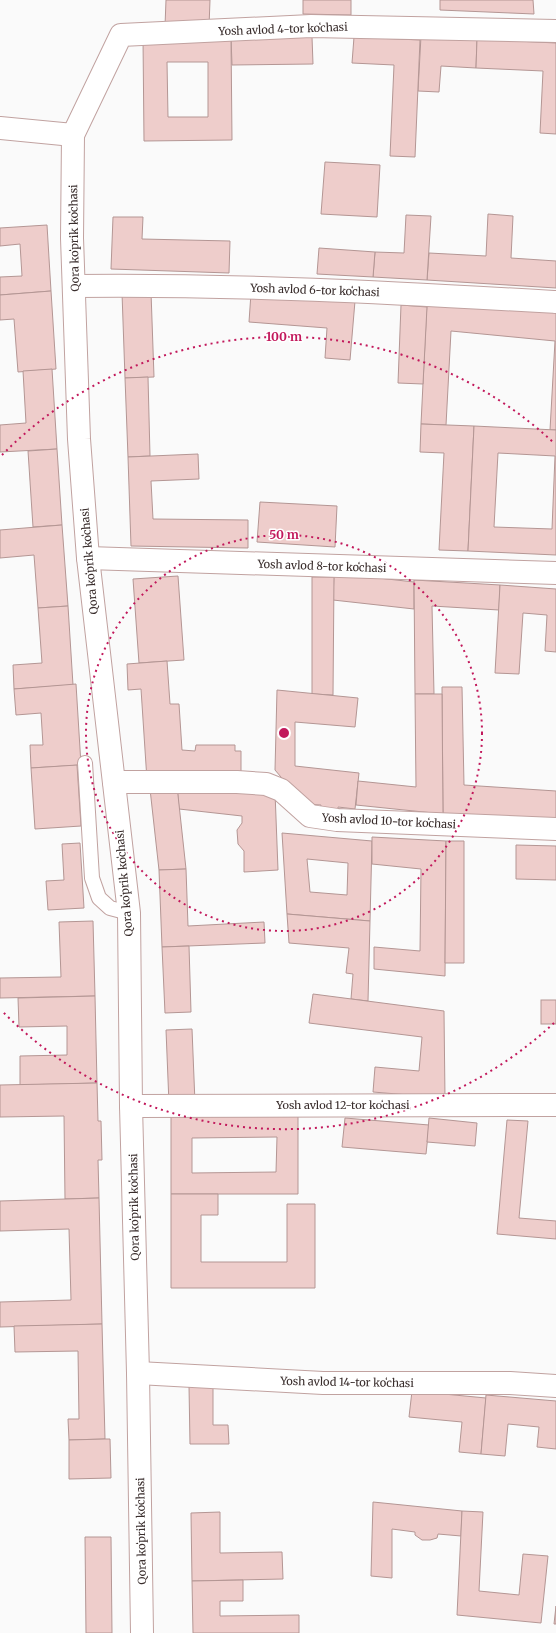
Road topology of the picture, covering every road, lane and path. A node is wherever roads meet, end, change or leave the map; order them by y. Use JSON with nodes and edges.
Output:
{"nodes":[{"id":1,"x":556,"y":31,"type":"edge"},
{"id":2,"x":0,"y":128,"type":"edge"},
{"id":3,"x":73,"y":135,"type":"junction"},
{"id":4,"x":74,"y":286,"type":"junction"},
{"id":5,"x":556,"y":302,"type":"edge"},
{"id":6,"x":88,"y":558,"type":"junction"},
{"id":7,"x":556,"y":573,"type":"edge"},
{"id":8,"x":85,"y":763,"type":"dead end"},
{"id":9,"x":114,"y":782,"type":"junction"},
{"id":10,"x":556,"y":829,"type":"edge"},
{"id":11,"x":129,"y":913,"type":"junction"},
{"id":12,"x":556,"y":1105,"type":"edge"},
{"id":13,"x":131,"y":1106,"type":"junction"},
{"id":14,"x":138,"y":1373,"type":"junction"},
{"id":15,"x":556,"y":1386,"type":"edge"},
{"id":16,"x":142,"y":1633,"type":"edge"}],
"edges":[{"from":1,"to":3,"type":"street","name":"Yosh avlod 4-tor koʻchasi"},
{"from":2,"to":3,"type":"street"},
{"from":3,"to":4,"type":"street","name":"Qora koʻprik koʻchasi"},
{"from":4,"to":5,"type":"street","name":"Yosh avlod 6-tor koʻchasi"},
{"from":4,"to":6,"type":"street","name":"Qora koʻprik koʻchasi"},
{"from":6,"to":7,"type":"street","name":"Yosh avlod 8-tor koʻchasi"},
{"from":6,"to":9,"type":"street","name":"Qora koʻprik koʻchasi"},
{"from":8,"to":11,"type":"lane"},
{"from":9,"to":10,"type":"street","name":"Yosh avlod 10-tor koʻchasi"},
{"from":9,"to":11,"type":"street","name":"Qora koʻprik koʻchasi"},
{"from":11,"to":13,"type":"street","name":"Qora koʻprik koʻchasi"},
{"from":12,"to":13,"type":"street","name":"Yosh avlod 12-tor koʻchasi"},
{"from":13,"to":14,"type":"street","name":"Qora koʻprik koʻchasi"},
{"from":14,"to":15,"type":"street","name":"Yosh avlod 14-tor koʻchasi"},
{"from":14,"to":16,"type":"street","name":"Qora koʻprik koʻchasi"}]}
